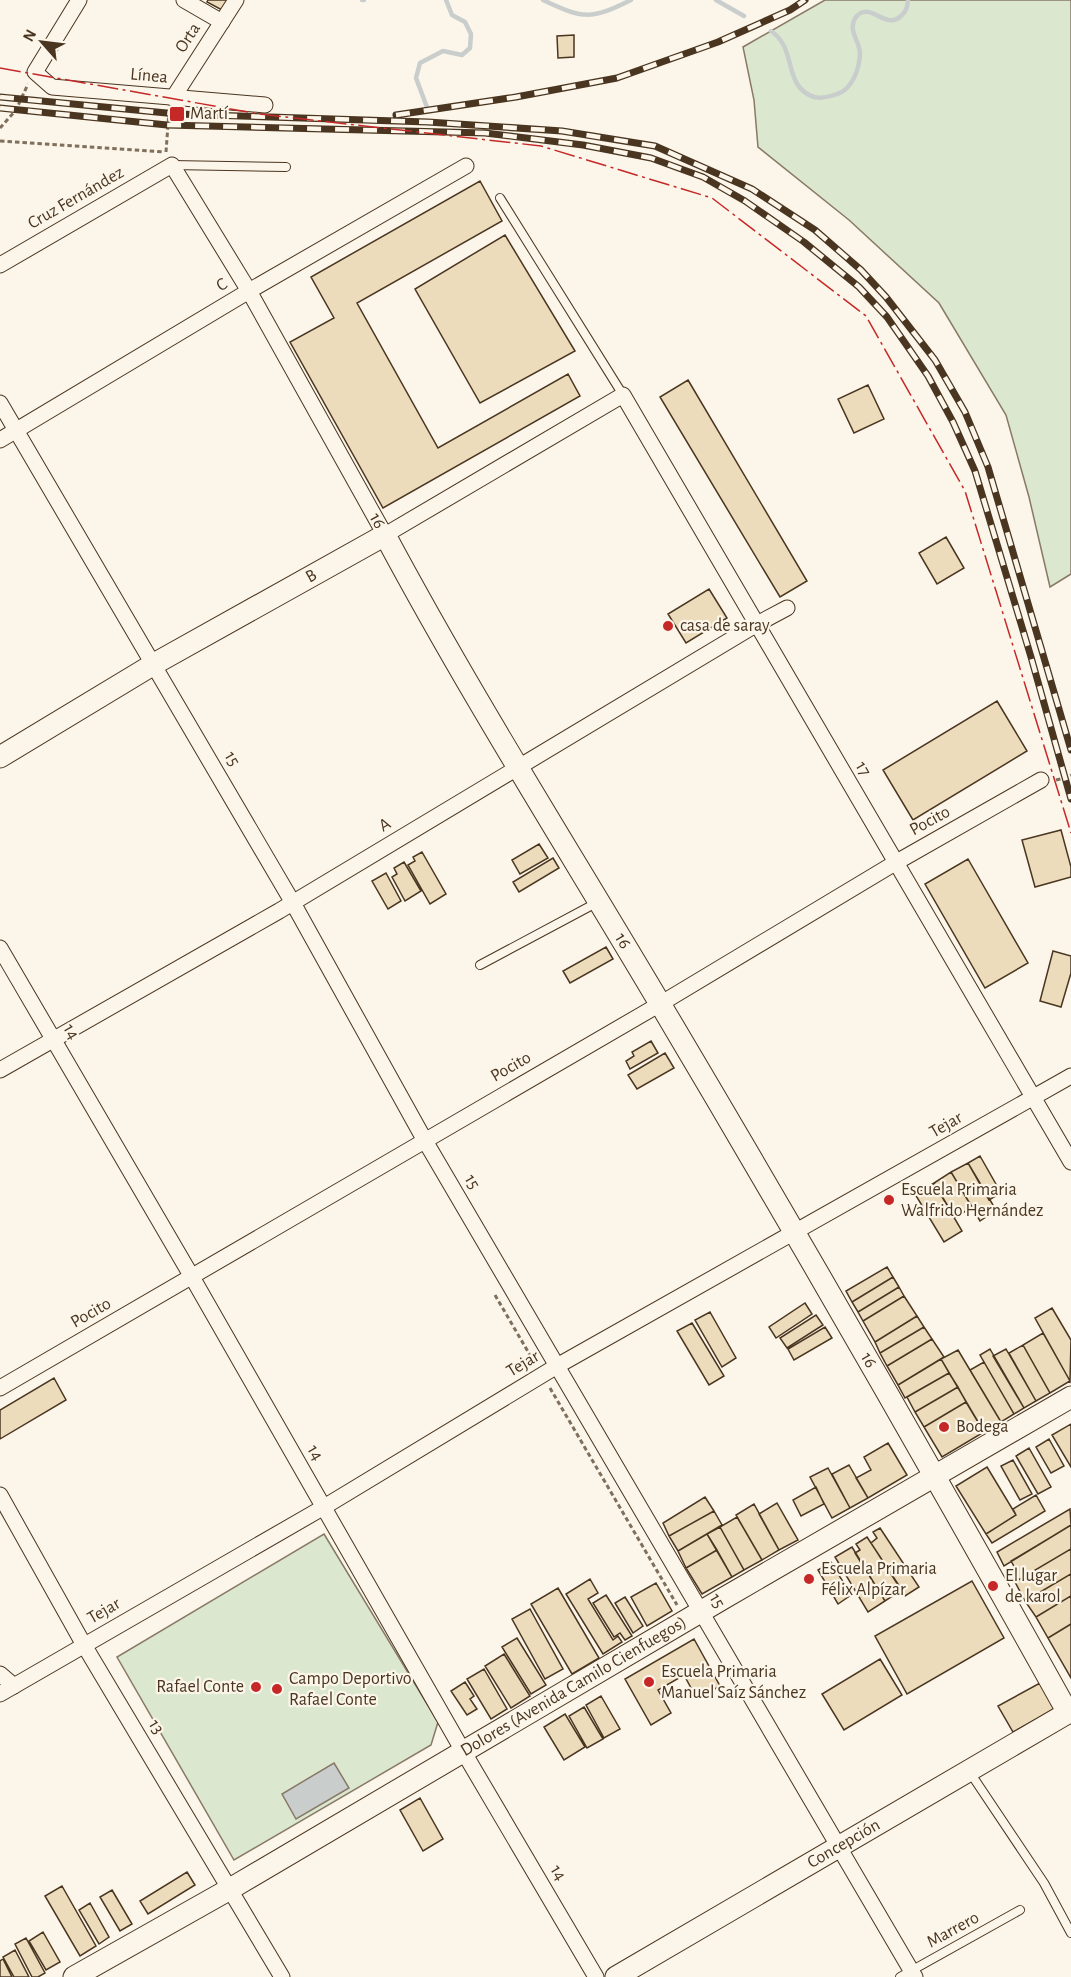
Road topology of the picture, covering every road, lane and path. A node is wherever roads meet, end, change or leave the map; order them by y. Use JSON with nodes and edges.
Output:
{"nodes":[{"id":1,"x":79,"y":0,"type":"edge"},
{"id":2,"x":184,"y":0,"type":"edge"},
{"id":3,"x":236,"y":0,"type":"edge"},
{"id":4,"x":222,"y":22,"type":"junction"},
{"id":5,"x":34,"y":72,"type":"junction"},
{"id":6,"x":173,"y":98,"type":"junction"},
{"id":7,"x":265,"y":105,"type":"dead end"},
{"id":8,"x":0,"y":128,"type":"edge"},
{"id":9,"x":0,"y":141,"type":"edge"},
{"id":10,"x":169,"y":158,"type":"junction"},
{"id":11,"x":466,"y":166,"type":"dead end"},
{"id":12,"x":286,"y":167,"type":"dead end"},
{"id":13,"x":500,"y":198,"type":"dead end"},
{"id":14,"x":0,"y":265,"type":"edge"},
{"id":15,"x":249,"y":291,"type":"junction"},
{"id":16,"x":623,"y":395,"type":"junction"},
{"id":17,"x":0,"y":403,"type":"edge"},
{"id":18,"x":16,"y":431,"type":"junction"},
{"id":19,"x":0,"y":440,"type":"edge"},
{"id":20,"x":385,"y":535,"type":"junction"},
{"id":21,"x":787,"y":608,"type":"dead end"},
{"id":22,"x":757,"y":624,"type":"junction"},
{"id":23,"x":154,"y":664,"type":"junction"},
{"id":24,"x":0,"y":757,"type":"edge"},
{"id":25,"x":519,"y":769,"type":"junction"},
{"id":26,"x":1041,"y":780,"type":"dead end"},
{"id":27,"x":895,"y":863,"type":"junction"},
{"id":28,"x":599,"y":902,"type":"junction"},
{"id":29,"x":293,"y":903,"type":"junction"},
{"id":30,"x":0,"y":948,"type":"edge"},
{"id":31,"x":480,"y":965,"type":"dead end"},
{"id":32,"x":660,"y":1004,"type":"junction"},
{"id":33,"x":53,"y":1039,"type":"junction"},
{"id":34,"x":0,"y":1070,"type":"edge"},
{"id":35,"x":1071,"y":1076,"type":"edge"},
{"id":36,"x":1034,"y":1098,"type":"junction"},
{"id":37,"x":424,"y":1140,"type":"junction"},
{"id":38,"x":1071,"y":1162,"type":"edge"},
{"id":39,"x":795,"y":1233,"type":"junction"},
{"id":40,"x":192,"y":1277,"type":"junction"},
{"id":41,"x":557,"y":1366,"type":"junction"},
{"id":42,"x":0,"y":1388,"type":"edge"},
{"id":43,"x":1071,"y":1397,"type":"edge"},
{"id":44,"x":936,"y":1476,"type":"junction"},
{"id":45,"x":0,"y":1495,"type":"edge"},
{"id":46,"x":324,"y":1507,"type":"junction"},
{"id":47,"x":700,"y":1611,"type":"junction"},
{"id":48,"x":84,"y":1645,"type":"junction"},
{"id":49,"x":0,"y":1674,"type":"edge"},
{"id":50,"x":14,"y":1686,"type":"junction"},
{"id":51,"x":0,"y":1695,"type":"edge"},
{"id":52,"x":1070,"y":1714,"type":"edge"},
{"id":53,"x":463,"y":1751,"type":"junction"},
{"id":54,"x":969,"y":1770,"type":"junction"},
{"id":55,"x":838,"y":1846,"type":"junction"},
{"id":56,"x":230,"y":1889,"type":"junction"},
{"id":57,"x":1020,"y":1910,"type":"dead end"},
{"id":58,"x":1071,"y":1933,"type":"edge"},
{"id":59,"x":908,"y":1975,"type":"edge"},
{"id":60,"x":74,"y":1977,"type":"edge"},
{"id":61,"x":282,"y":1977,"type":"edge"},
{"id":62,"x":596,"y":1977,"type":"edge"},
{"id":63,"x":616,"y":1977,"type":"edge"}],
"edges":[{"from":1,"to":5,"type":"street"},
{"from":2,"to":4,"type":"street"},
{"from":3,"to":4,"type":"street","name":"Orta"},
{"from":4,"to":6,"type":"street","name":"Orta"},
{"from":5,"to":6,"type":"street","name":"Línea"},
{"from":5,"to":8,"type":"path"},
{"from":6,"to":7,"type":"street","name":"Línea"},
{"from":6,"to":10,"type":"path"},
{"from":9,"to":10,"type":"path"},
{"from":10,"to":12,"type":"lane"},
{"from":10,"to":14,"type":"street","name":"Cruz Fernández"},
{"from":10,"to":15,"type":"street","name":"16"},
{"from":11,"to":15,"type":"street","name":"C"},
{"from":13,"to":16,"type":"lane"},
{"from":15,"to":18,"type":"street","name":"C"},
{"from":15,"to":20,"type":"street","name":"16"},
{"from":16,"to":20,"type":"street","name":"B"},
{"from":16,"to":22,"type":"street","name":"17"},
{"from":17,"to":18,"type":"street","name":"15"},
{"from":18,"to":19,"type":"street","name":"C"},
{"from":18,"to":23,"type":"street","name":"15"},
{"from":20,"to":23,"type":"street","name":"B"},
{"from":20,"to":25,"type":"street","name":"16"},
{"from":21,"to":22,"type":"street","name":"A"},
{"from":22,"to":25,"type":"street","name":"A"},
{"from":22,"to":27,"type":"street","name":"17"},
{"from":23,"to":24,"type":"street","name":"B"},
{"from":23,"to":29,"type":"street","name":"15"},
{"from":25,"to":28,"type":"street","name":"16"},
{"from":25,"to":29,"type":"street","name":"A"},
{"from":26,"to":27,"type":"street","name":"Pocito"},
{"from":27,"to":32,"type":"street","name":"Pocito"},
{"from":27,"to":36,"type":"street","name":"17"},
{"from":28,"to":31,"type":"lane"},
{"from":28,"to":32,"type":"street","name":"16"},
{"from":29,"to":33,"type":"street","name":"A"},
{"from":29,"to":37,"type":"street","name":"15"},
{"from":30,"to":33,"type":"street","name":"14"},
{"from":32,"to":37,"type":"street","name":"Pocito"},
{"from":32,"to":39,"type":"street","name":"16"},
{"from":33,"to":34,"type":"street","name":"A"},
{"from":33,"to":40,"type":"street","name":"14"},
{"from":35,"to":36,"type":"street","name":"Tejar"},
{"from":36,"to":38,"type":"street","name":"17"},
{"from":36,"to":39,"type":"street","name":"Tejar"},
{"from":37,"to":40,"type":"street","name":"Pocito"},
{"from":37,"to":41,"type":"street","name":"15"},
{"from":39,"to":41,"type":"street","name":"Tejar"},
{"from":39,"to":44,"type":"street","name":"16"},
{"from":40,"to":42,"type":"street","name":"Pocito"},
{"from":40,"to":46,"type":"street","name":"14"},
{"from":41,"to":46,"type":"street","name":"Tejar"},
{"from":41,"to":47,"type":"street","name":"15"},
{"from":43,"to":44,"type":"street","name":"Dolores (Avenida Camilo Cienfuegos)"},
{"from":44,"to":47,"type":"street","name":"Dolores (Avenida Camilo Cienfuegos)"},
{"from":44,"to":52,"type":"street","name":"16"},
{"from":45,"to":48,"type":"street","name":"13"},
{"from":46,"to":48,"type":"street","name":"Tejar"},
{"from":46,"to":53,"type":"street","name":"14"},
{"from":47,"to":53,"type":"street","name":"Dolores (Avenida Camilo Cienfuegos)"},
{"from":47,"to":55,"type":"street","name":"15"},
{"from":48,"to":50,"type":"street","name":"Tejar"},
{"from":48,"to":56,"type":"street","name":"13"},
{"from":49,"to":50,"type":"street"},
{"from":50,"to":51,"type":"street","name":"Tejar"},
{"from":52,"to":54,"type":"street","name":"Concepción"},
{"from":53,"to":56,"type":"street","name":"Dolores (Avenida Camilo Cienfuegos)"},
{"from":53,"to":62,"type":"street","name":"14"},
{"from":54,"to":55,"type":"street","name":"Concepción"},
{"from":54,"to":58,"type":"lane"},
{"from":55,"to":59,"type":"street","name":"15"},
{"from":55,"to":63,"type":"street","name":"Concepción"},
{"from":56,"to":60,"type":"street","name":"Dolores (Avenida Camilo Cienfuegos)"},
{"from":56,"to":61,"type":"street","name":"13"},
{"from":57,"to":59,"type":"lane","name":"Marrero"}]}
